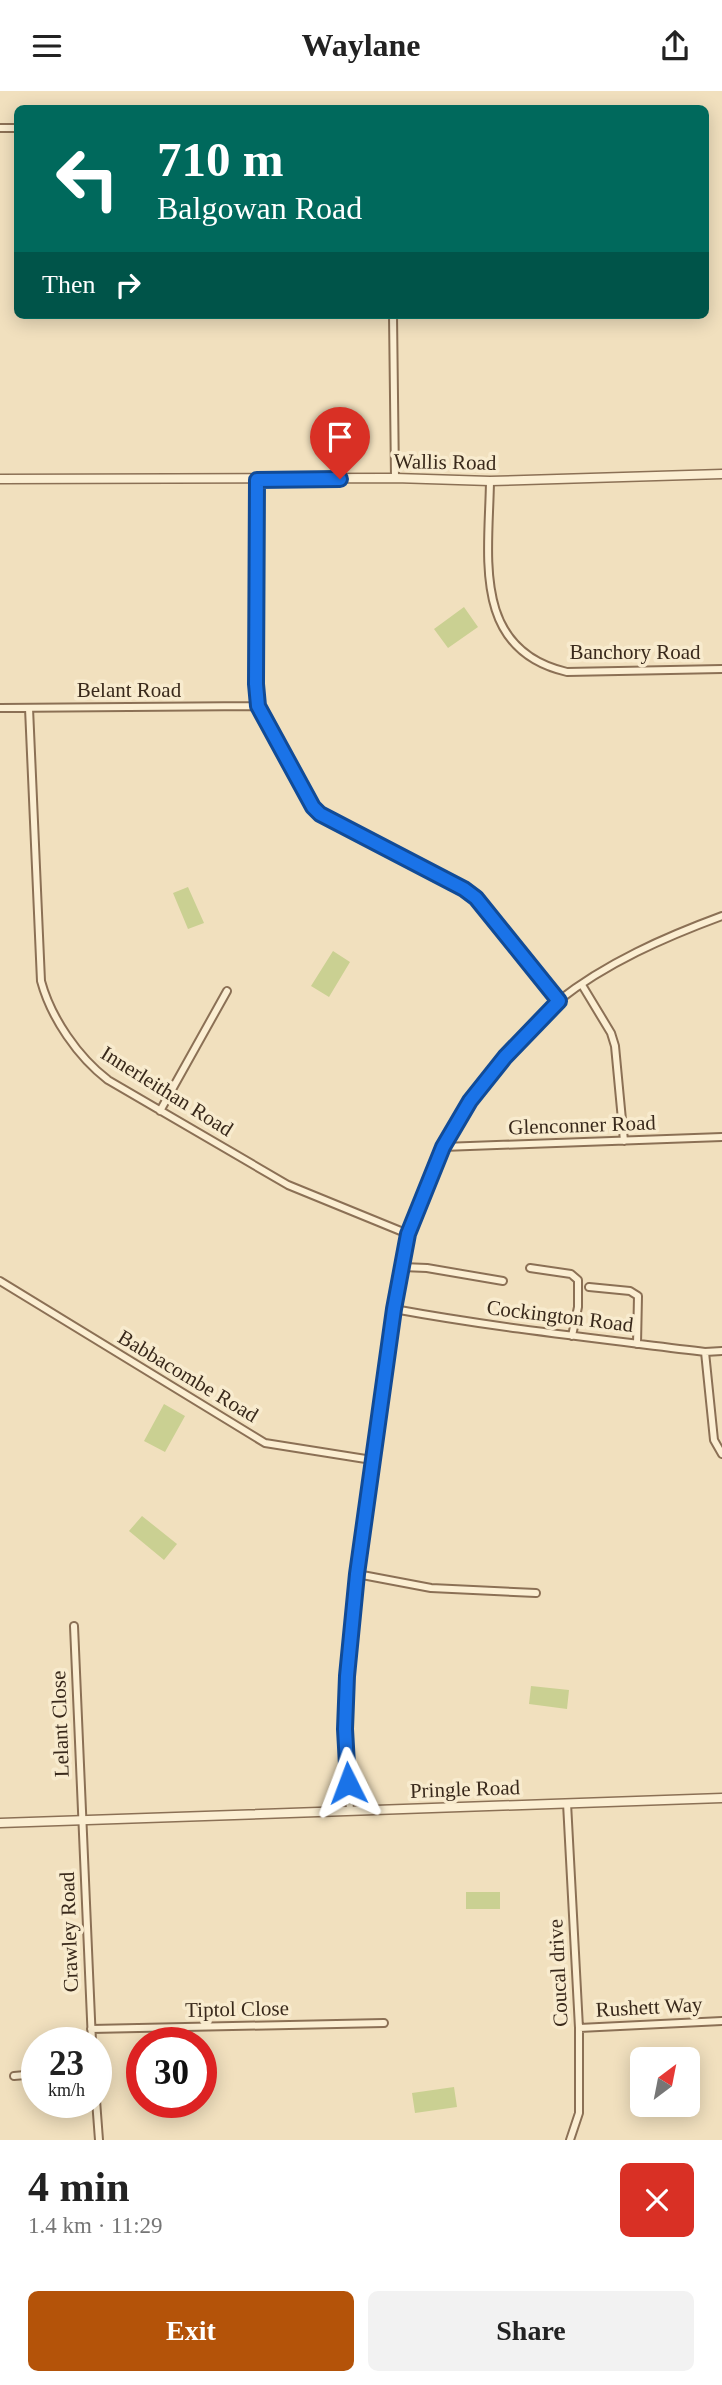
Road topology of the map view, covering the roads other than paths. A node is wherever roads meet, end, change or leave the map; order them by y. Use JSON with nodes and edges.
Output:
{"nodes":[{"id":1,"x":393,"y":319,"type":"edge"},
{"id":2,"x":722,"y":474,"type":"edge"},
{"id":3,"x":395,"y":478,"type":"junction"},
{"id":4,"x":0,"y":479,"type":"edge"},
{"id":5,"x":257,"y":480,"type":"junction"},
{"id":6,"x":490,"y":481,"type":"junction"},
{"id":7,"x":722,"y":669,"type":"edge"},
{"id":8,"x":258,"y":706,"type":"junction"},
{"id":9,"x":0,"y":708,"type":"edge"},
{"id":10,"x":29,"y":708,"type":"junction"},
{"id":11,"x":722,"y":916,"type":"edge"},
{"id":12,"x":582,"y":985,"type":"junction"},
{"id":13,"x":227,"y":991,"type":"dead end"},
{"id":14,"x":559,"y":1001,"type":"junction"},
{"id":15,"x":160,"y":1111,"type":"junction"},
{"id":16,"x":722,"y":1137,"type":"edge"},
{"id":17,"x":624,"y":1141,"type":"junction"},
{"id":18,"x":443,"y":1147,"type":"junction"},
{"id":19,"x":408,"y":1234,"type":"junction"},
{"id":20,"x":402,"y":1267,"type":"junction"},
{"id":21,"x":530,"y":1268,"type":"dead end"},
{"id":22,"x":0,"y":1281,"type":"edge"},
{"id":23,"x":503,"y":1281,"type":"dead end"},
{"id":24,"x":589,"y":1287,"type":"dead end"},
{"id":25,"x":394,"y":1309,"type":"junction"},
{"id":26,"x":513,"y":1314,"type":"dead end"},
{"id":27,"x":575,"y":1322,"type":"junction"},
{"id":28,"x":572,"y":1336,"type":"junction"},
{"id":29,"x":637,"y":1344,"type":"junction"},
{"id":30,"x":722,"y":1351,"type":"edge"},
{"id":31,"x":705,"y":1352,"type":"junction"},
{"id":32,"x":722,"y":1454,"type":"edge"},
{"id":33,"x":372,"y":1460,"type":"junction"},
{"id":34,"x":357,"y":1574,"type":"junction"},
{"id":35,"x":536,"y":1593,"type":"dead end"},
{"id":36,"x":74,"y":1626,"type":"dead end"},
{"id":37,"x":722,"y":1798,"type":"edge"},
{"id":38,"x":567,"y":1803,"type":"junction"},
{"id":39,"x":350,"y":1810,"type":"junction"},
{"id":40,"x":82,"y":1821,"type":"junction"},
{"id":41,"x":0,"y":1823,"type":"edge"},
{"id":42,"x":722,"y":2021,"type":"edge"},
{"id":43,"x":384,"y":2023,"type":"dead end"},
{"id":44,"x":91,"y":2027,"type":"edge"},
{"id":45,"x":579,"y":2028,"type":"junction"},
{"id":46,"x":112,"y":2029,"type":"edge"},
{"id":47,"x":14,"y":2075,"type":"dead end"},
{"id":48,"x":21,"y":2075,"type":"edge"},
{"id":49,"x":97,"y":2118,"type":"edge"},
{"id":50,"x":99,"y":2140,"type":"edge"},
{"id":51,"x":569,"y":2140,"type":"edge"}],
"edges":[{"from":1,"to":3,"type":"street"},
{"from":2,"to":6,"type":"street","name":"Wallis Road"},
{"from":3,"to":5,"type":"street","name":"Wallis Road"},
{"from":3,"to":6,"type":"street","name":"Wallis Road"},
{"from":4,"to":5,"type":"street","name":"Wallis Road"},
{"from":5,"to":8,"type":"street"},
{"from":6,"to":7,"type":"street","name":"Banchory Road"},
{"from":8,"to":10,"type":"street","name":"Belant Road"},
{"from":8,"to":14,"type":"street"},
{"from":9,"to":10,"type":"street","name":"Belant Road"},
{"from":10,"to":15,"type":"street","name":"Innerleithan Road"},
{"from":11,"to":12,"type":"street"},
{"from":12,"to":14,"type":"street"},
{"from":12,"to":17,"type":"street"},
{"from":13,"to":15,"type":"street"},
{"from":14,"to":18,"type":"street"},
{"from":15,"to":19,"type":"street","name":"Innerleithan Road"},
{"from":16,"to":17,"type":"street","name":"Glenconner Road"},
{"from":17,"to":18,"type":"street","name":"Glenconner Road"},
{"from":18,"to":19,"type":"street"},
{"from":19,"to":20,"type":"street"},
{"from":20,"to":23,"type":"street"},
{"from":20,"to":25,"type":"street"},
{"from":21,"to":27,"type":"street"},
{"from":22,"to":33,"type":"street","name":"Babbacombe Road"},
{"from":24,"to":29,"type":"street"},
{"from":25,"to":28,"type":"street","name":"Cockington Road"},
{"from":25,"to":33,"type":"street"},
{"from":26,"to":27,"type":"street"},
{"from":27,"to":28,"type":"street"},
{"from":28,"to":29,"type":"street","name":"Cockington Road"},
{"from":29,"to":31,"type":"street","name":"Cockington Road"},
{"from":30,"to":31,"type":"street","name":"Cockington Road"},
{"from":31,"to":32,"type":"street"},
{"from":33,"to":34,"type":"street"},
{"from":34,"to":35,"type":"street"},
{"from":34,"to":39,"type":"street"},
{"from":36,"to":40,"type":"street","name":"Lelant Close"},
{"from":37,"to":38,"type":"street","name":"Pringle Road"},
{"from":38,"to":39,"type":"street","name":"Pringle Road"},
{"from":38,"to":45,"type":"street","name":"Coucal drive"},
{"from":39,"to":40,"type":"street","name":"Pringle Road"},
{"from":40,"to":41,"type":"street","name":"Pringle Road"},
{"from":40,"to":44,"type":"street","name":"Crawley Road"},
{"from":42,"to":45,"type":"street","name":"Rushett Way"},
{"from":43,"to":46,"type":"street","name":"Tiptol Close"},
{"from":45,"to":51,"type":"street","name":"Coucal drive"},
{"from":47,"to":48,"type":"street"},
{"from":49,"to":50,"type":"street"}]}
